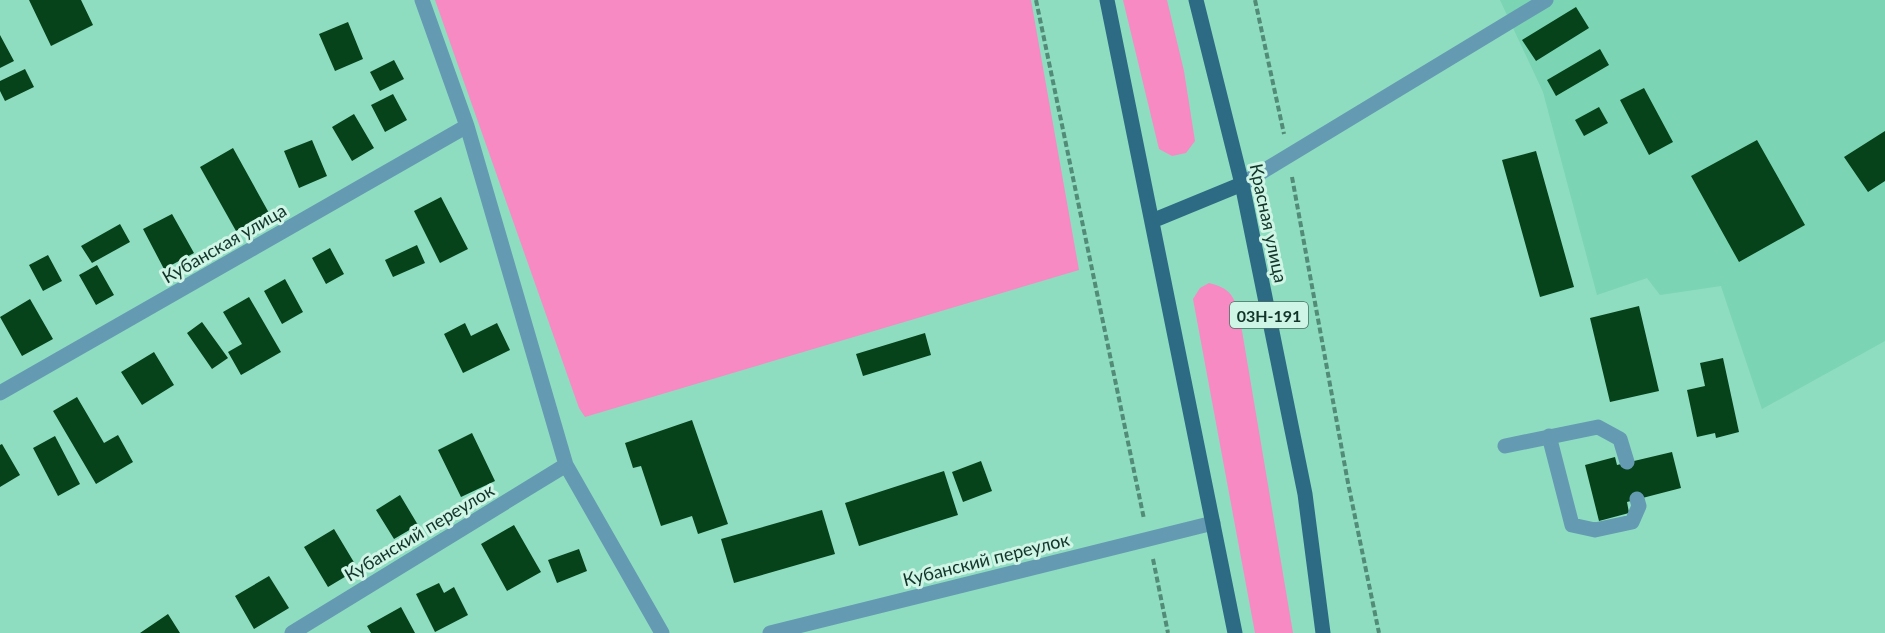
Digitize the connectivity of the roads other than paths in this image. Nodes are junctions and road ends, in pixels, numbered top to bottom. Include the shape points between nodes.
1 (422, 0) edge
2 (1107, 0) edge
3 (1196, 0) edge
4 (1546, 0) edge
5 (466, 126) junction
6 (1242, 184) junction
7 (1152, 221) junction
8 (0, 393) edge
9 (1549, 436) junction
10 (1505, 446) dead end
11 (1627, 462) dead end
12 (566, 465) junction
13 (1637, 499) dead end
14 (1213, 524) junction
15 (292, 633) edge
16 (662, 633) edge
17 (770, 633) edge
18 (1235, 633) edge
19 (1323, 633) edge

1 - 5 street
2 - 7 main road
3 - 6 main road, Красная улица / 03Н-191
4 - 6 street
5 - 8 street, Кубанская улица
5 - 12 street
6 - 7 main road
6 - 19 main road, Красная улица / 03Н-191 via 1305,494
7 - 14 main road
9 - 10 street
9 - 11 street via 1598,427 1620,439
9 - 13 street via 1572,525 1595,530 1632,522 1639,506
12 - 15 street, Кубанский переулок
12 - 16 street
14 - 17 street, Кубанский переулок
14 - 18 main road

